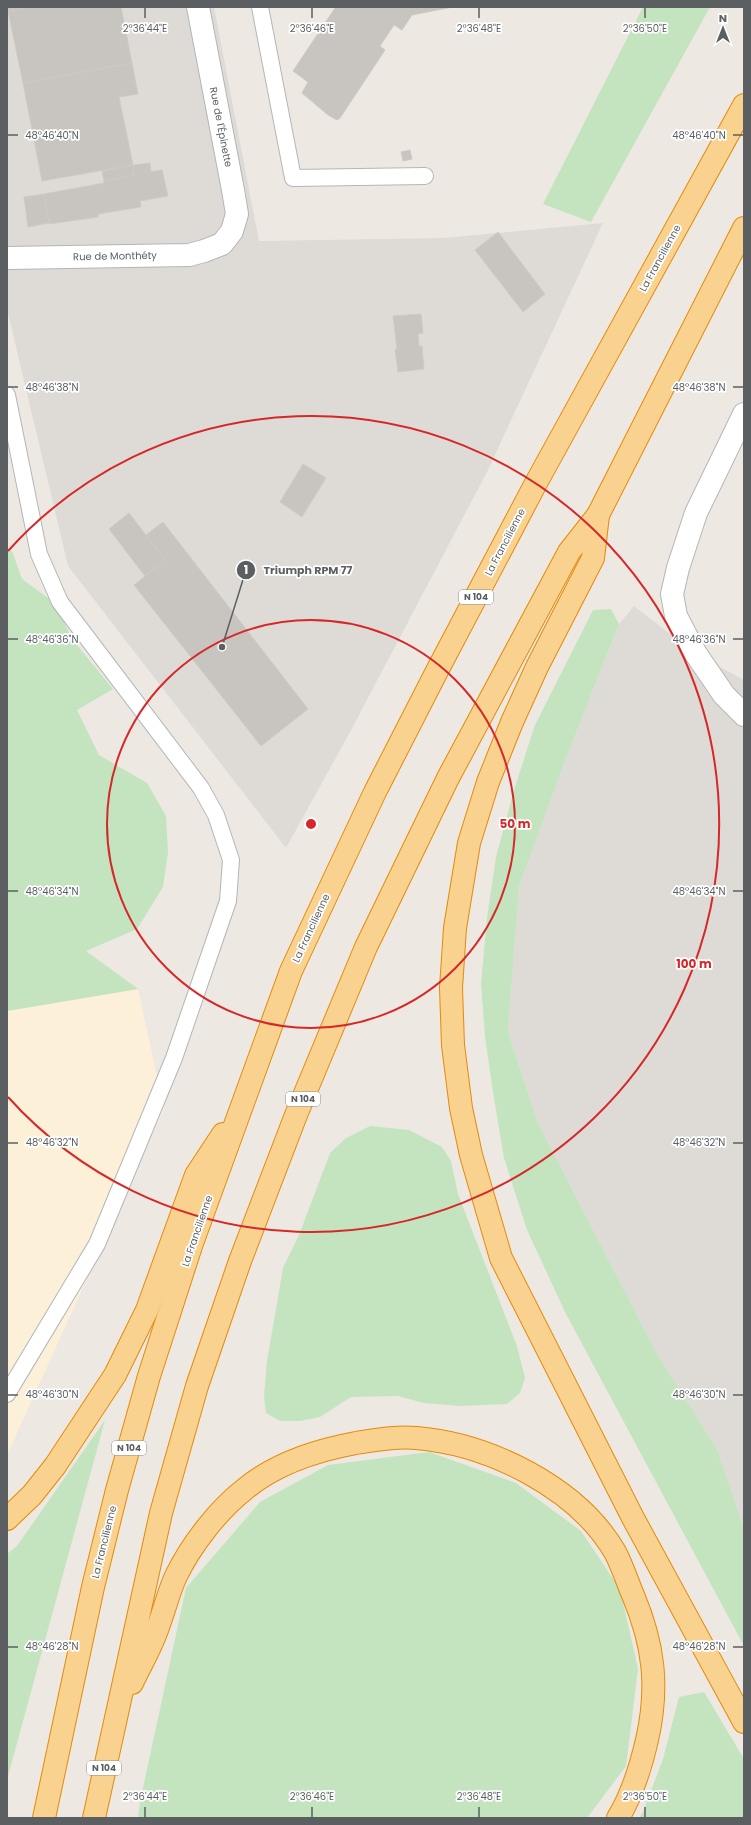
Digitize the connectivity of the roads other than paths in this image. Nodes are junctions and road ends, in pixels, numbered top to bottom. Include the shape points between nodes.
1 (198, 7) edge
2 (260, 7) edge
3 (744, 105) edge
4 (425, 176) dead end
5 (744, 228) edge
6 (222, 244) joint
7 (7, 258) edge
8 (7, 395) edge
9 (744, 414) edge
10 (598, 516) junction
11 (744, 714) edge
12 (242, 1106) junction
13 (7, 1394) edge
14 (7, 1519) edge
15 (744, 1722) edge
16 (114, 1724) junction
17 (46, 1808) edge
18 (94, 1815) edge
19 (618, 1818) edge

1 - 6 street, Rue de l'Épinette via 237,214 232,231
2 - 4 lane via 293,178
3 - 12 highway, La Francilienne / N 104 via 536,483 375,792 291,971
5 - 10 highway, N 104
6 - 7 street, Rue de Monthéty via 189,255
8 - 13 lane via 39,554 60,602 201,788 216,815 230,860 228,901 174,1058 100,1237
9 - 11 street via 696,513 672,594 676,616 696,654 724,695
10 - 15 highway via 593,558 512,722 488,782 469,842 455,928 451,988 453,1045 471,1156 501,1258 633,1518
10 - 16 highway, N 104 via 569,552 448,778 366,947 296,1115 240,1261 197,1386 161,1513
12 - 14 highway via 196,1175 147,1310 115,1375 55,1466 32,1495
12 - 17 highway, La Francilienne / N 104 via 189,1253 149,1376 117,1490 93,1587
16 - 18 highway, N 104
16 - 19 highway via 188,1554 207,1527 245,1488 295,1461 336,1447 387,1438 416,1438 442,1442 488,1453 534,1474 576,1506 615,1552 642,1617 652,1660 655,1695 643,1758

